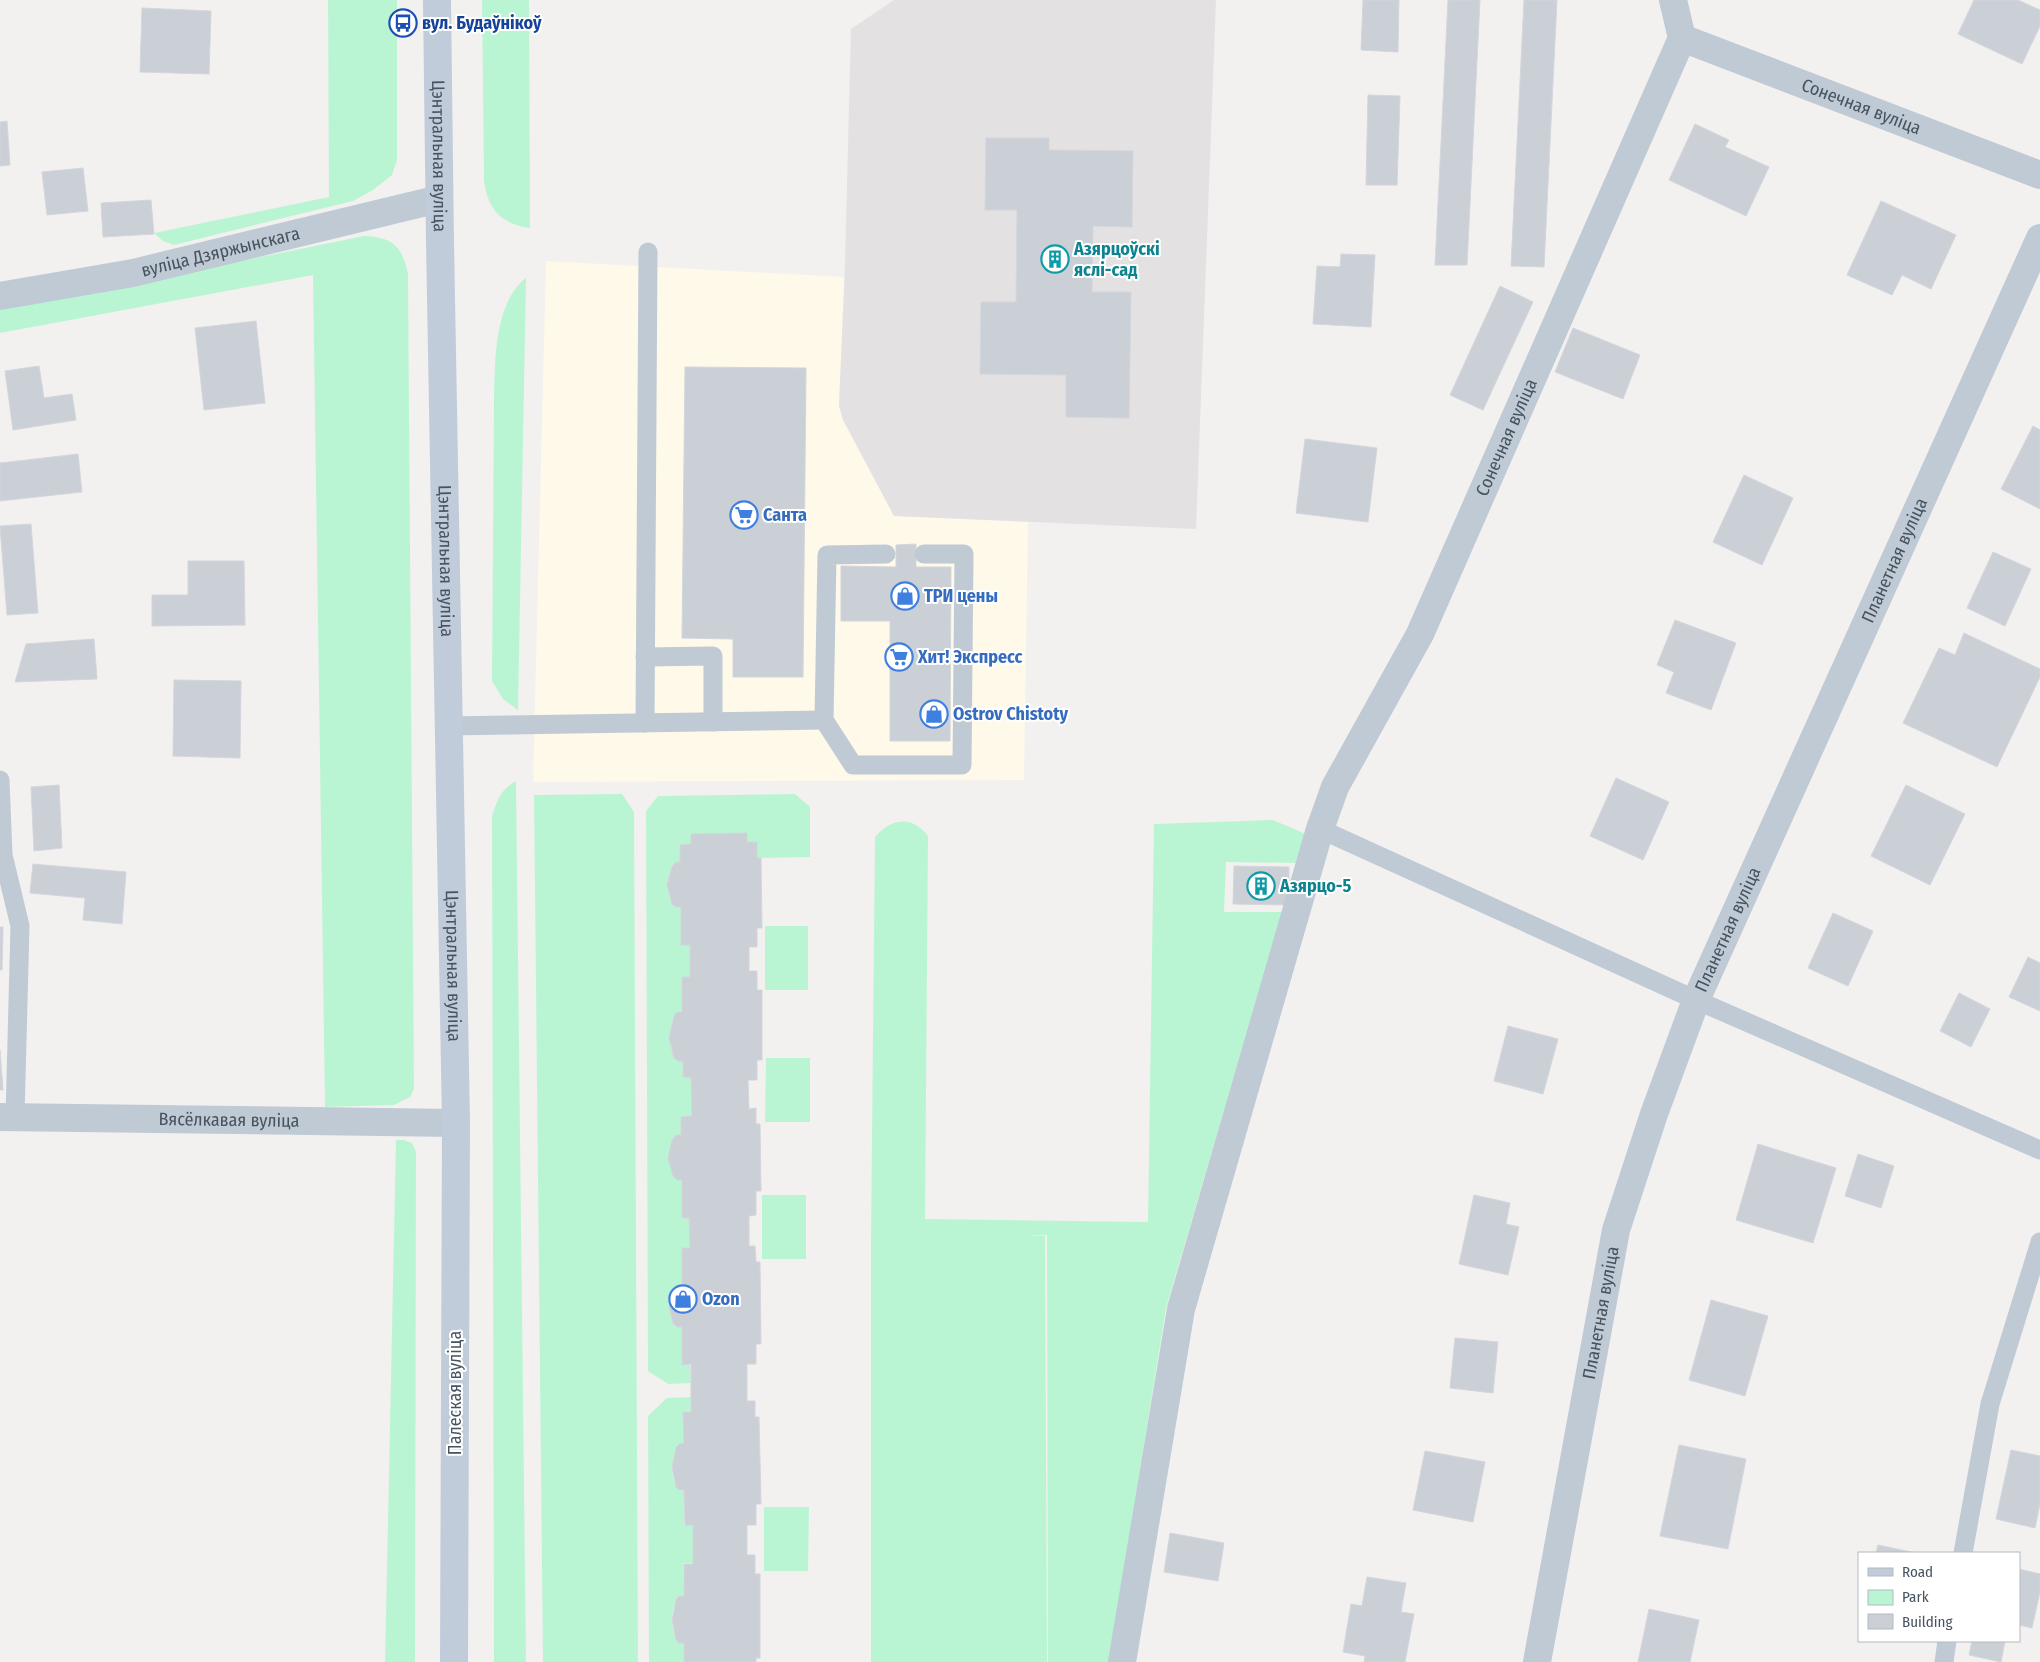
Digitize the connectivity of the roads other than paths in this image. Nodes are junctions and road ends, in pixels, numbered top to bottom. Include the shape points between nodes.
1 (437, 0) edge
2 (1673, 0) edge
3 (1682, 38) junction
4 (2040, 175) edge
5 (440, 199) junction
6 (2040, 238) edge
7 (648, 252) dead end
8 (0, 296) edge
9 (886, 554) dead end
10 (924, 554) dead end
11 (645, 657) junction
12 (824, 720) junction
13 (713, 722) junction
14 (645, 723) junction
15 (448, 726) junction
16 (0, 780) edge
17 (1320, 829) junction
18 (1696, 1000) junction
19 (8, 1117) edge
20 (456, 1123) junction
21 (2040, 1150) edge
22 (2040, 1242) edge
23 (1963, 1552) edge
24 (1948, 1642) edge
25 (454, 1662) edge
26 (1122, 1662) edge
27 (1537, 1662) edge
28 (1944, 1662) edge

1 - 5 main road, Цэнтральная вуліца
2 - 3 street
3 - 4 street, Сонечная вуліца
3 - 17 street, Сонечная вуліца via 1420,634 1335,787
5 - 8 street, вуліца Дзяржынскага via 133,273
5 - 15 main road, Цэнтральная вуліца
6 - 18 street, Планетная вуліца
7 - 11 lane
9 - 12 lane via 827,555
10 - 12 lane via 964,554 962,765 853,765
11 - 13 lane via 713,656
11 - 14 lane
12 - 13 lane
13 - 14 lane
14 - 15 lane
15 - 20 main road, Цэнтральная вуліца
16 - 19 lane via 3,855 20,926
17 - 18 lane
17 - 26 street, Сонечная вуліца via 1181,1309
18 - 21 lane
18 - 27 street, Планетная вуліца via 1616,1230
19 - 20 street, Вясёлкавая вуліца
20 - 25 main road, Палеская вуліца
22 - 23 lane via 1990,1404
24 - 28 lane

